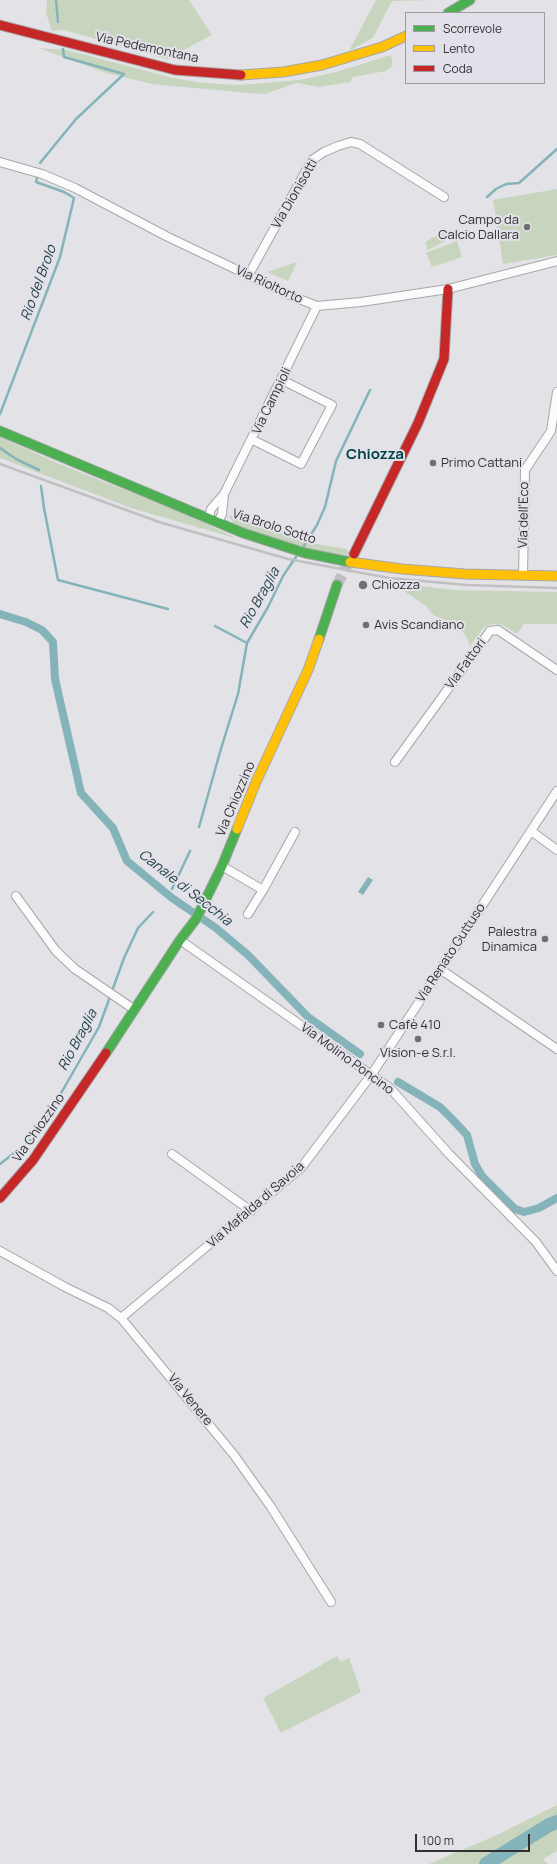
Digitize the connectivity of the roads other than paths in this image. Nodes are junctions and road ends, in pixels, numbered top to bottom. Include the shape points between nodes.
1 (470, 0) edge
2 (450, 12) edge
3 (0, 25) edge
4 (405, 36) edge
5 (0, 162) edge
6 (444, 197) dead end
7 (557, 261) edge
8 (248, 276) junction
9 (448, 289) junction
10 (317, 306) junction
11 (282, 380) junction
12 (557, 392) edge
13 (0, 431) edge
14 (253, 440) junction
15 (220, 505) junction
16 (194, 511) junction
17 (209, 518) junction
18 (218, 522) junction
19 (234, 529) junction
20 (354, 554) tunnel mouth
21 (523, 575) junction
22 (557, 576) edge
23 (337, 585) tunnel mouth
24 (557, 670) edge
25 (395, 762) dead end
26 (557, 792) edge
27 (531, 831) junction
28 (295, 832) dead end
29 (557, 850) edge
30 (222, 866) junction
31 (263, 890) junction
32 (16, 896) dead end
33 (248, 914) dead end
34 (180, 940) junction
35 (440, 969) junction
36 (136, 1010) junction
37 (557, 1049) edge
38 (372, 1074) junction
39 (172, 1154) dead end
40 (0, 1198) edge
41 (251, 1211) junction
42 (0, 1251) edge
43 (557, 1271) edge
44 (121, 1318) junction
45 (331, 1602) dead end

1 - 2 main road
3 - 4 main road, Via Pedemontana via 175,70 235,75 283,72 322,65 362,54
5 - 8 street, Via Rioltorto via 42,174 75,188
6 - 8 street, Via Dionisotti via 360,144 351,142 331,149 312,160
7 - 9 street, Via Rioltorto
8 - 10 street, Via Rioltorto
9 - 10 street, Via Rioltorto
9 - 20 main road via 444,359 418,423
10 - 11 street, Via Campioli
11 - 14 street, Via Campioli
11 - 14 street via 332,404 301,464
12 - 21 street, Via dell'Eco via 551,431 525,470
13 - 16 main road, Via Brolo Sotto
14 - 15 street, Via Campioli
15 - 16 street
15 - 17 street, Via Campioli via 211,509
15 - 18 street, Via Campioli
15 - 19 street
16 - 17 main road, Via Brolo Sotto
17 - 18 main road, Via Brolo Sotto
18 - 19 main road, Via Brolo Sotto
19 - 21 main road, Via Brolo Sotto via 305,553 350,562 402,569
21 - 22 main road, Via Brolo Sotto
23 - 30 main road, Via Chiozzino via 308,670 256,782
24 - 25 street, Via Fattori via 498,630 490,631
26 - 27 street, Via Renato Guttuso
27 - 29 street
27 - 35 street, Via Renato Guttuso
28 - 31 street
30 - 31 street
30 - 34 main road, Via Chiozzino via 198,915
31 - 33 street
32 - 36 street via 56,950 75,969
34 - 36 main road, Via Chiozzino
34 - 38 street, Via Molino Poncino
35 - 37 street
35 - 38 street, Via Renato Guttuso
36 - 40 main road, Via Chiozzino via 33,1160
38 - 41 street, Via Mafalda di Savoia via 301,1168
38 - 43 street, Via Molino Poncino via 390,1088 454,1159 536,1242
39 - 41 street
41 - 44 street, Via Mafalda di Savoia
42 - 44 street, Via Venere via 108,1308
44 - 45 street, Via Venere via 234,1455 271,1507

